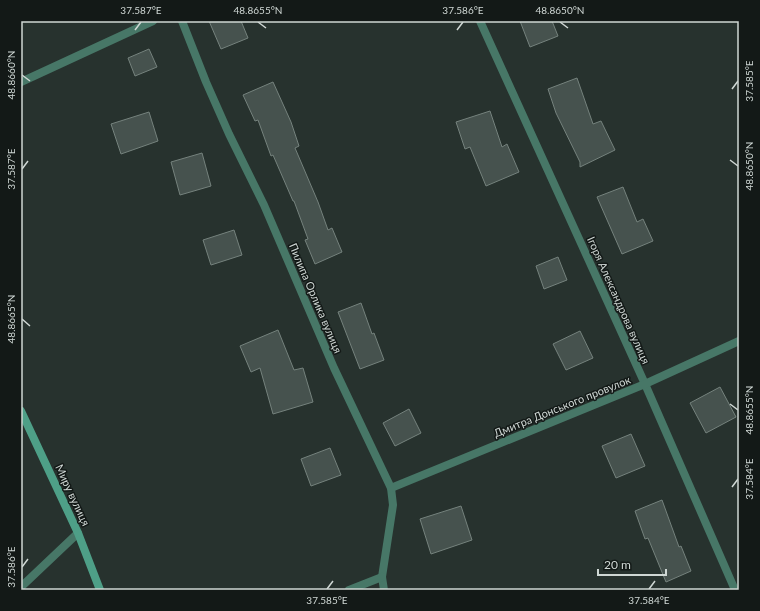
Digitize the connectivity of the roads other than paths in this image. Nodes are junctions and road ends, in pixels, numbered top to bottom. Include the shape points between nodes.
1 (153, 21) edge
2 (182, 21) edge
3 (480, 21) edge
4 (21, 82) edge
5 (739, 341) edge
6 (645, 384) junction
7 (21, 411) edge
8 (391, 488) junction
9 (78, 533) junction
10 (382, 577) junction
11 (21, 586) edge
12 (100, 590) edge
13 (349, 590) edge
14 (384, 590) edge
15 (735, 590) edge

1 - 4 street
2 - 8 street, Пилипа Орлика вулиця via 206,82 267,212 334,368
3 - 6 street, Ігоря Александрова вулиця
5 - 6 street, Дмитра Донського провулок
6 - 8 street, Дмитра Донського провулок
6 - 15 street, Ігоря Александрова вулиця
7 - 9 street, Миру вулиця
8 - 10 street, Пилипа Орлика вулиця via 393,505
9 - 11 street
9 - 12 street, Миру вулиця
10 - 13 street
10 - 14 street, Пилипа Орлика вулиця

